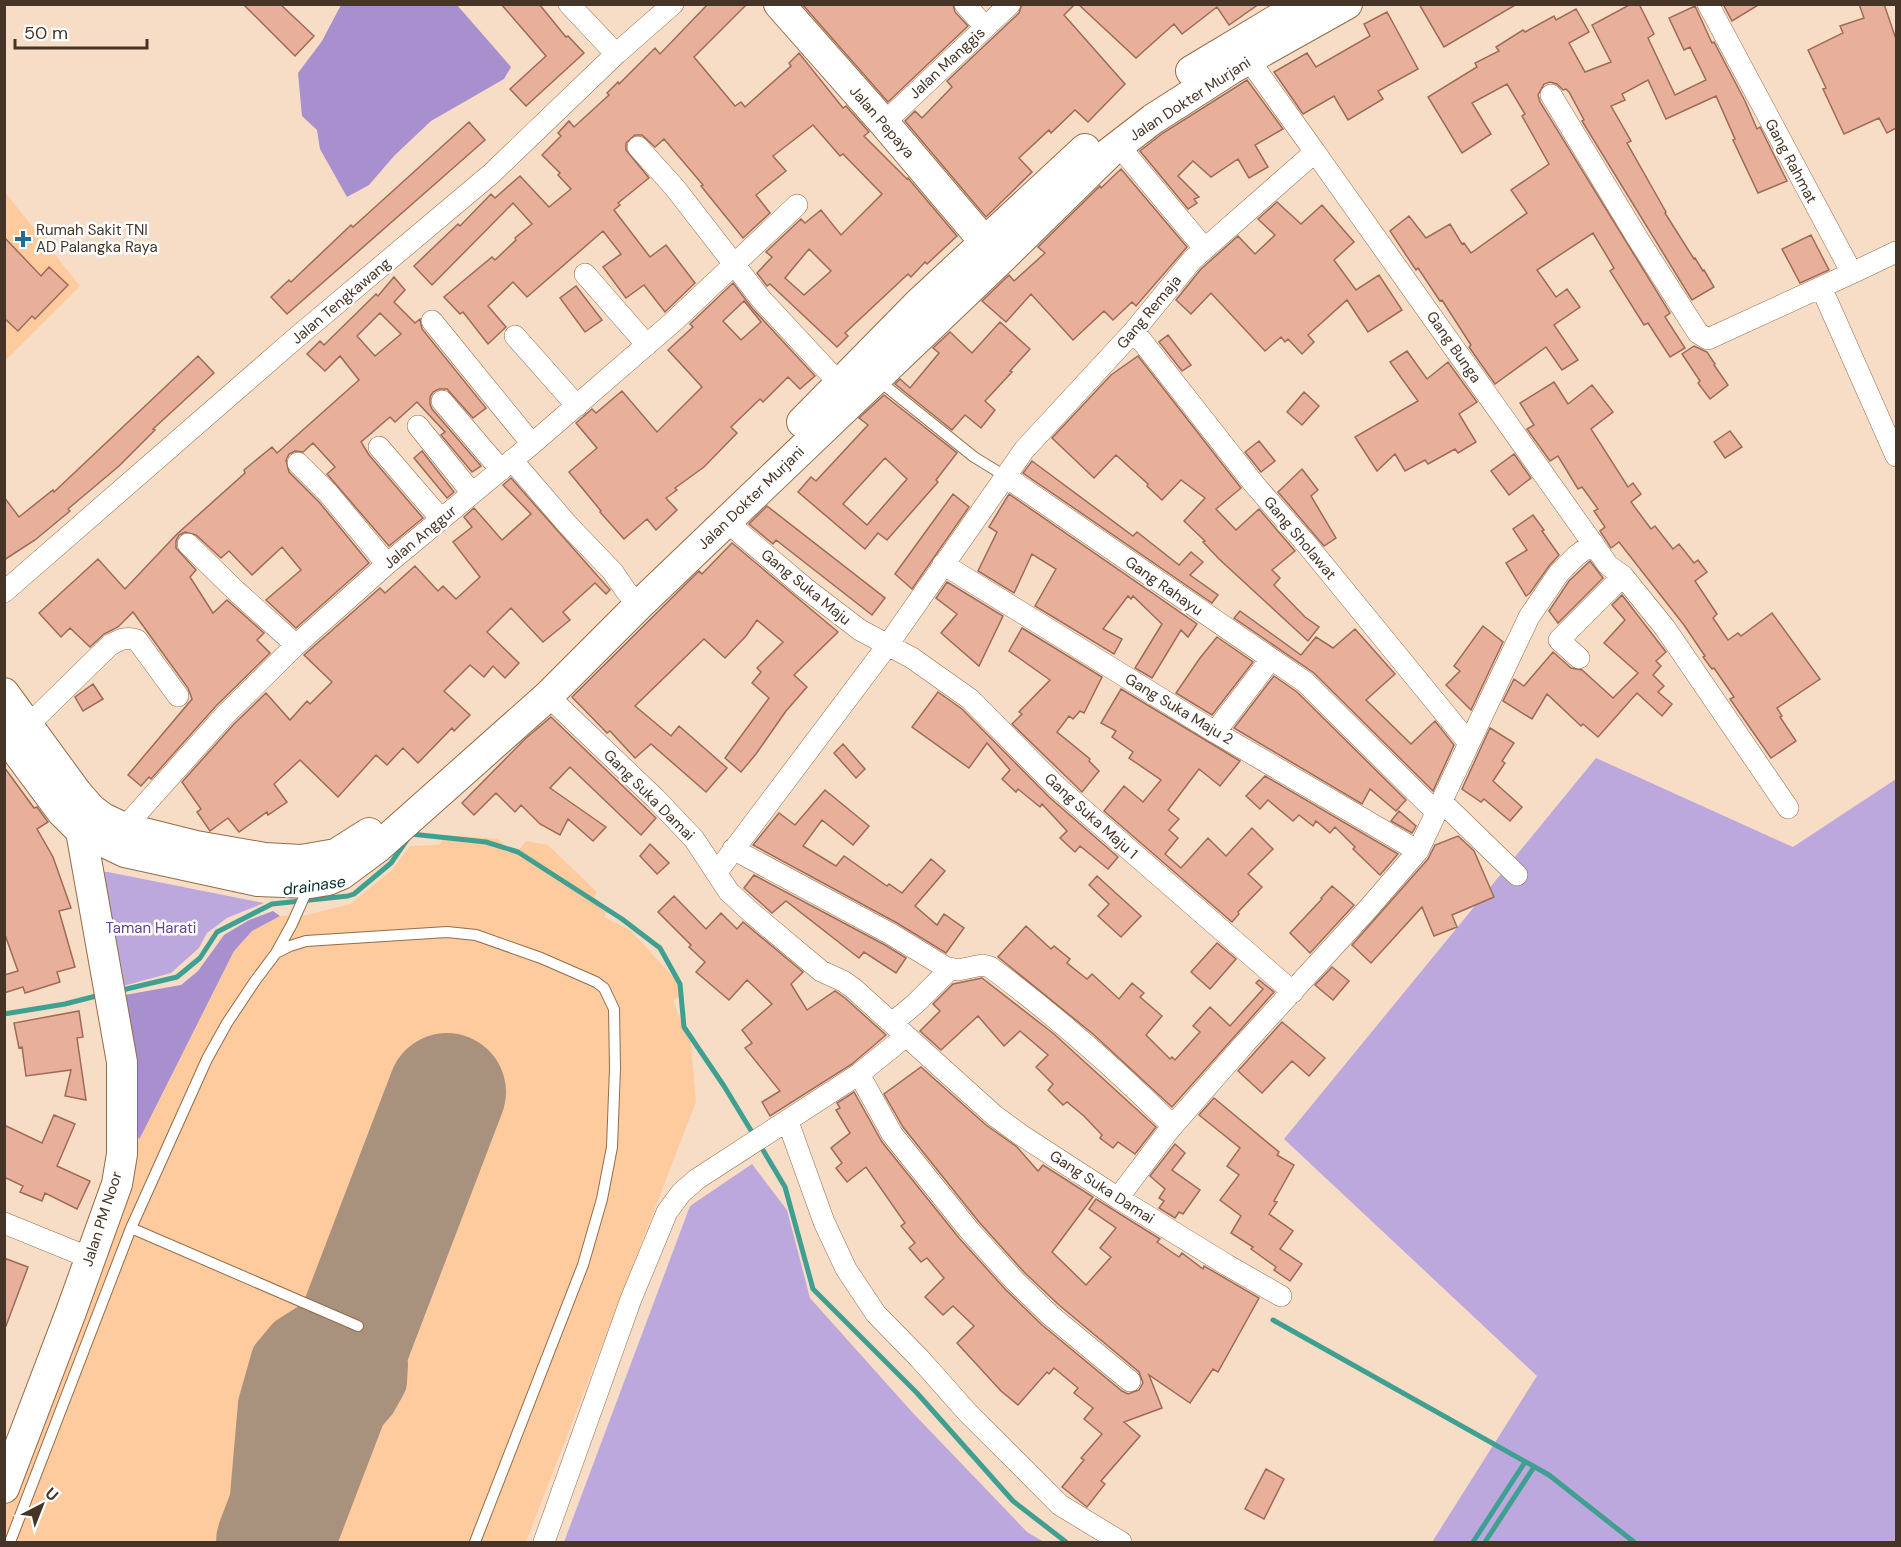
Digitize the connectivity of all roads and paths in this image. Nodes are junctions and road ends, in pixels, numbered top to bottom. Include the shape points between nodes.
1 (569, 4) edge
2 (673, 4) edge
3 (779, 4) edge
4 (965, 4) edge
5 (1010, 4) edge
6 (1347, 4) edge
7 (1708, 4) edge
8 (1297, 12) edge
9 (985, 27) junction
10 (616, 54) junction
11 (1249, 60) junction
12 (1551, 95) dead end
13 (884, 123) junction
14 (1119, 146) junction
15 (638, 147) dead end
16 (1315, 152) junction
17 (797, 205) dead end
18 (984, 241) junction
19 (1205, 249) junction
20 (1896, 252) edge
21 (733, 264) junction
22 (1852, 273) junction
23 (585, 274) dead end
24 (1821, 287) junction
25 (432, 321) dead end
26 (1134, 331) junction
27 (516, 336) dead end
28 (647, 345) junction
29 (876, 378) junction
30 (840, 383) junction
31 (442, 401) dead end
32 (577, 406) junction
33 (418, 426) dead end
34 (532, 444) junction
35 (379, 447) dead end
36 (1896, 456) edge
37 (298, 463) dead end
38 (507, 465) junction
39 (770, 468) junction
40 (1005, 476) junction
41 (472, 493) junction
42 (441, 519) junction
43 (727, 522) junction
44 (1593, 543) junction
45 (188, 544) dead end
46 (387, 564) junction
47 (943, 564) junction
48 (1623, 576) junction
49 (4, 592) edge
50 (632, 598) junction
51 (296, 645) junction
52 (887, 646) junction
53 (1579, 658) dead end
54 (1272, 660) junction
55 (4, 693) edge
56 (178, 696) dead end
57 (548, 696) junction
58 (1215, 732) junction
59 (12, 738) edge
60 (1469, 742) junction
61 (458, 764) junction
62 (1439, 807) junction
63 (1788, 808) dead end
64 (81, 831) junction
65 (124, 840) junction
66 (372, 841) junction
67 (733, 849) junction
68 (1418, 851) junction
69 (717, 872) junction
70 (1517, 874) dead end
71 (310, 883) junction
72 (276, 953) junction
73 (950, 969) junction
74 (1293, 992) junction
75 (899, 1030) junction
76 (859, 1074) junction
77 (788, 1122) junction
78 (1173, 1126) junction
79 (1118, 1198) junction
80 (4, 1223) edge
81 (131, 1228) junction
82 (90, 1258) junction
83 (1281, 1296) dead end
84 (358, 1326) dead end
85 (1130, 1381) dead end
86 (4, 1488) edge
87 (10, 1542) edge
88 (475, 1542) edge
89 (544, 1542) edge
90 (1121, 1542) edge

1 - 10 street
2 - 10 street, Jalan Tengkawang
3 - 13 main road, Jalan Pepaya
4 - 9 street
5 - 9 street, Jalan Manggis
6 - 8 main road, Jalan Dokter Murjani
7 - 22 street, Gang Rahmat
8 - 11 main road, Jalan Dokter Murjani
8 - 18 main road, Jalan Dokter Murjani via 1220,52 1142,102
9 - 13 street, Jalan Manggis
10 - 49 street, Jalan Tengkawang via 491,174
11 - 14 main road, Jalan Dokter Murjani via 1153,119
11 - 16 street, Gang Bunga
12 - 24 street via 1703,338
13 - 18 main road, Jalan Pepaya
14 - 19 street
14 - 29 main road, Jalan Dokter Murjani
15 - 21 street
16 - 19 street, Gang Remaja
16 - 44 street, Gang Bunga
17 - 21 street, Jalan Anggur
18 - 30 main road, Jalan Dokter Murjani
19 - 26 street, Gang Remaja
20 - 22 street
21 - 28 street, Jalan Anggur
21 - 30 street
22 - 24 street
23 - 28 street
24 - 36 street
25 - 34 street
26 - 40 street, Gang Remaja via 1024,450
26 - 60 street, Gang Sholawat via 1254,484
27 - 32 street
28 - 32 street, Jalan Anggur
29 - 39 main road, Jalan Dokter Murjani
29 - 40 lane, Gang Rahayu via 974,457
30 - 39 main road, Jalan Dokter Murjani
31 - 38 street
32 - 34 street, Jalan Anggur
33 - 41 street
34 - 38 street, Jalan Anggur
35 - 42 street
37 - 46 street
38 - 41 street, Jalan Anggur
38 - 50 street via 613,572
39 - 43 main road, Jalan Dokter Murjani
39 - 50 main road, Jalan Dokter Murjani
40 - 47 street, Gang Remaja
40 - 54 street, Gang Rahayu
41 - 42 street, Jalan Anggur
42 - 46 street, Jalan Anggur
43 - 50 main road, Jalan Dokter Murjani
43 - 52 street, Gang Suka Maju via 805,588
44 - 48 street, Gang Bunga via 1608,565
44 - 60 street via 1559,573 1529,617
45 - 51 street
46 - 51 street, Jalan Anggur
47 - 52 street, Gang Remaja
47 - 58 street, Gang Suka Maju 2
48 - 53 street via 1559,640
48 - 63 street, Gang Bunga via 1665,628
50 - 57 main road, Jalan Dokter Murjani
50 - 61 main road, Jalan Dokter Murjani via 578,639
51 - 65 street, Jalan Anggur via 225,715
52 - 67 street, Gang Remaja
52 - 74 street, Gang Suka Maju 1 via 932,671 970,699 1057,787
54 - 58 street
54 - 62 street, Gang Rahayu via 1305,682
55 - 59 main road
56 - 59 street via 137,640 122,639 110,645
57 - 61 main road, Jalan Dokter Murjani
57 - 69 street, Gang Suka Damai via 694,839
58 - 68 street, Gang Suka Maju 2
59 - 64 main road via 62,812
59 - 65 main road
60 - 62 street
61 - 66 main road, Jalan Dokter Murjani
62 - 68 street
62 - 70 street, Gang Rahayu
64 - 65 main road
64 - 82 main road, Jalan PM Noor via 122,1062 122,1154 117,1184
65 - 66 main road, Jalan Dokter Murjani via 301,860 336,854
65 - 71 main road, Jalan Dokter Murjani via 258,881
66 - 71 main road, Jalan Dokter Murjani via 342,874
67 - 69 street, Gang Remaja
67 - 73 street
68 - 74 street
69 - 75 street, Gang Suka Damai via 729,892 753,914 821,971 853,988
71 - 72 lane
72 - 81 lane via 207,1059
72 - 88 lane via 306,941 447,932 476,935 596,982 604,988 614,1009 612,1147 602,1199 583,1265
73 - 75 street via 915,1004
73 - 78 street via 990,967 1119,1072
74 - 78 street
75 - 76 street
75 - 79 street, Gang Suka Damai via 994,1116
76 - 77 street
76 - 85 street via 892,1134 969,1230 1050,1315
77 - 89 street via 697,1179 667,1212 631,1299
77 - 90 street via 833,1241 846,1269 876,1314 975,1421 1060,1504
78 - 79 street
79 - 83 street, Gang Suka Damai
80 - 82 street
81 - 84 lane
81 - 87 lane
82 - 86 main road, Jalan PM Noor

